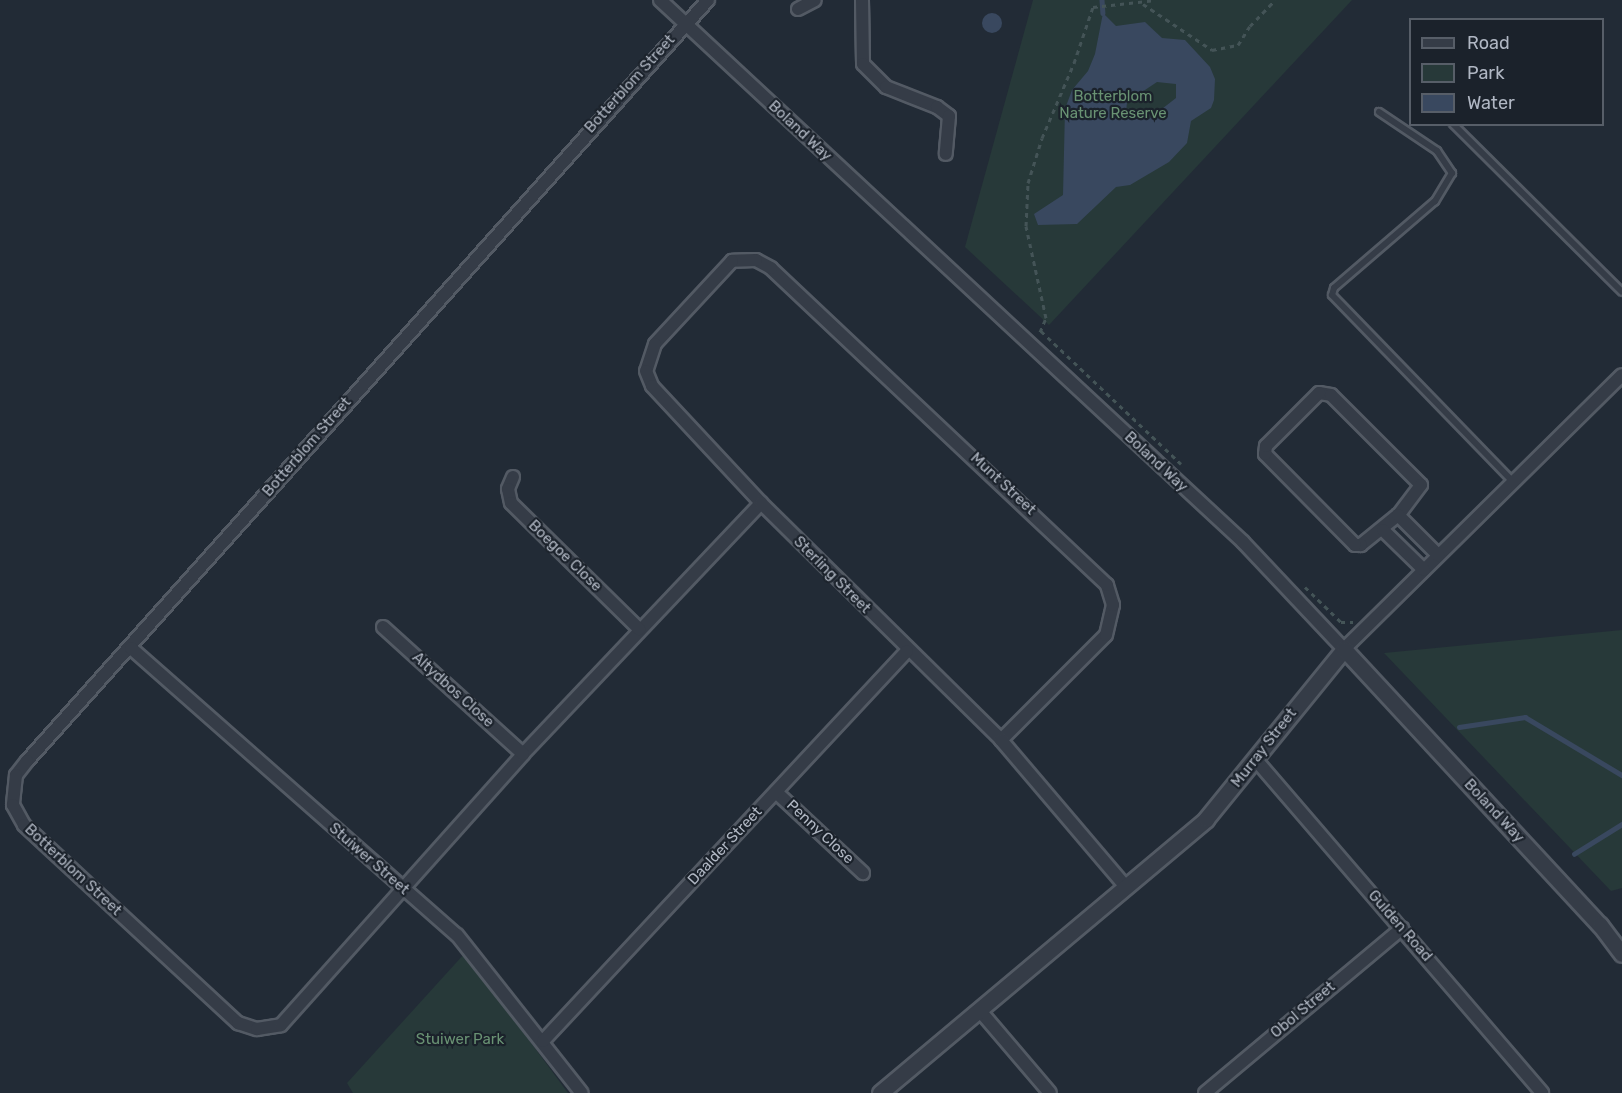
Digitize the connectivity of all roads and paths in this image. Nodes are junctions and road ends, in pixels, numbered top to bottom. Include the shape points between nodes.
1 (660, 0) edge
2 (708, 0) edge
3 (815, 0) edge
4 (862, 0) edge
5 (1156, 0) edge
6 (1275, 0) edge
7 (1142, 3) junction
8 (798, 9) dead end
9 (685, 23) junction
10 (1379, 112) dead end
11 (1455, 126) edge
12 (946, 154) dead end
13 (744, 258) joint
14 (1622, 292) edge
15 (1041, 331) junction
16 (1031, 346) junction
17 (1622, 375) edge
18 (1188, 471) dead end
19 (513, 477) dead end
20 (1513, 482) junction
21 (761, 503) junction
22 (1398, 515) junction
23 (1383, 530) junction
24 (1438, 555) junction
25 (1424, 570) junction
26 (1299, 580) dead end
27 (1360, 618) dead end
28 (383, 627) dead end
29 (639, 628) junction
30 (131, 648) junction
31 (1344, 649) junction
32 (906, 651) junction
33 (1000, 740) junction
34 (523, 754) junction
35 (1256, 760) junction
36 (776, 792) junction
37 (863, 873) dead end
38 (1127, 888) junction
39 (404, 890) junction
40 (1402, 928) junction
41 (1622, 954) edge
42 (981, 1012) junction
43 (543, 1041) junction
44 (582, 1093) edge
45 (880, 1093) edge
46 (1050, 1093) edge
47 (1205, 1093) edge
48 (1542, 1093) edge

1 - 9 street, Boland Way
2 - 9 street, Botterblom Street
3 - 8 street
4 - 12 street via 863,64 886,87 937,107 949,116
5 - 7 path
6 - 7 path via 1238,45 1212,50
7 - 15 path via 1093,7 1037,152 1028,183 1026,226 1046,318
9 - 16 street, Boland Way
9 - 30 street, Botterblom Street
10 - 20 lane via 1437,151 1452,173 1435,201 1334,288 1332,295
11 - 14 lane
13 - 21 street, Sterling Street via 723,268 655,344 646,370 662,398
13 - 33 street, Munt Street via 771,268 1107,585 1113,605 1106,635
15 - 16 path
15 - 18 path
16 - 31 street, Boland Way via 1243,542
17 - 20 street, Murray Street
19 - 29 street, Boegoe Close via 508,489 511,503
20 - 24 street, Murray Street
21 - 29 street, Botterblom Street
21 - 32 street, Sterling Street
22 - 23 street
22 - 23 street via 1420,490 1418,479 1331,395 1319,393 1266,446 1265,454 1355,545 1365,544
22 - 24 street
23 - 25 street
24 - 25 street, Murray Street
25 - 31 street, Murray Street
26 - 27 path via 1341,622
28 - 34 street, Altydbos Close
29 - 34 street, Botterblom Street
30 - 39 street, Stuiwer Street
30 - 39 street, Botterblom Street via 16,775 13,806 24,825 238,1023 268,1029 288,1020
31 - 35 street, Murray Street
31 - 41 street, Boland Way via 1600,925
32 - 33 street, Sterling Street
32 - 36 street, Daalder Street
33 - 38 street, Sterling Street
34 - 39 street, Botterblom Street
35 - 38 street, Murray Street via 1206,819
35 - 40 street, Gulden Road
36 - 37 street, Penny Close
36 - 43 street, Daalder Street
38 - 42 street, Murray Street
39 - 43 street, Stuiwer Street via 482,961
40 - 47 street, Obol Street
40 - 48 street, Gulden Road
42 - 45 street, Murray Street
42 - 46 street
43 - 44 street, Stuiwer Street

